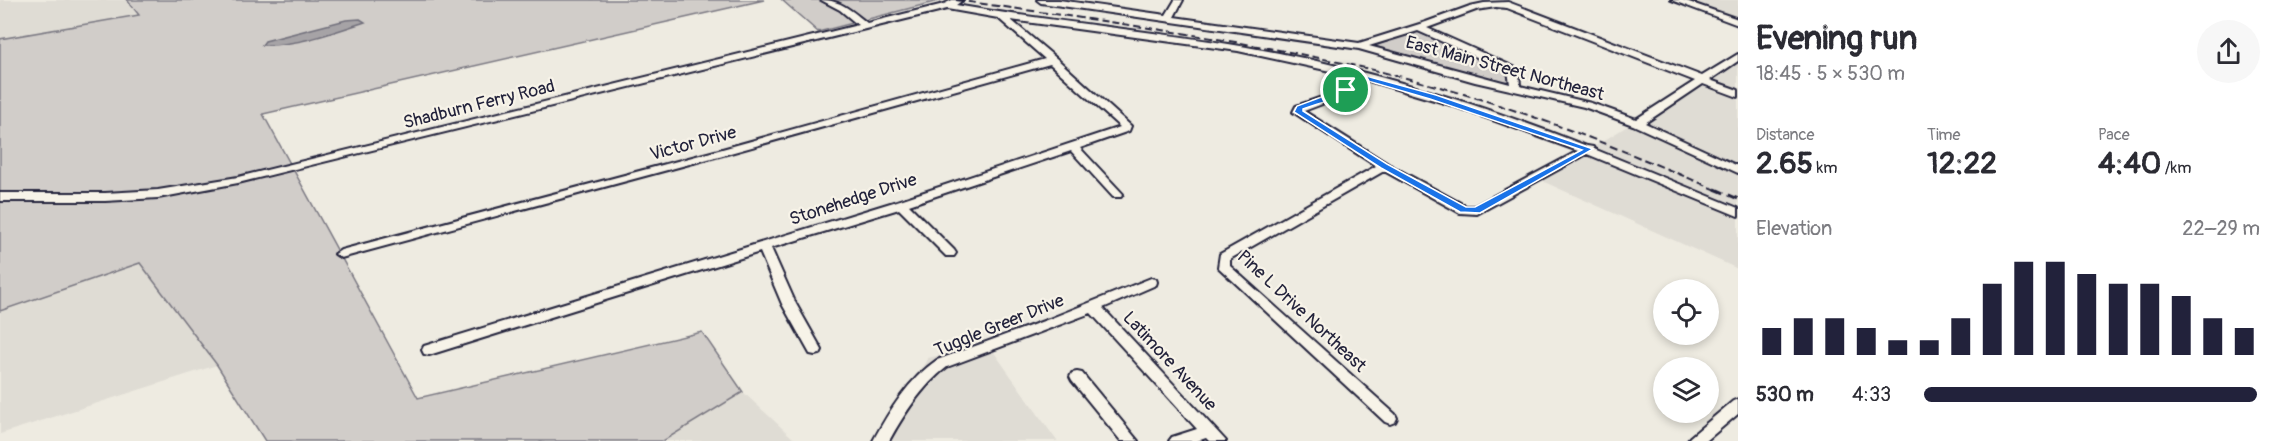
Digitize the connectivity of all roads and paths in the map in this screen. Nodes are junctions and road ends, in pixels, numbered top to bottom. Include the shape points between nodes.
1 (825, 0) edge
2 (959, 0) edge
3 (1041, 0) edge
4 (1180, 0) edge
5 (1520, 0) edge
6 (1675, 0) edge
7 (1508, 5) junction
8 (947, 6) junction
9 (1001, 16) junction
10 (1169, 18) junction
11 (1182, 20) junction
12 (1738, 22) edge
13 (865, 26) junction
14 (1419, 28) junction
15 (1360, 46) junction
16 (1738, 57) edge
17 (1053, 60) junction
18 (1358, 75) junction
19 (1702, 80) junction
20 (1515, 88) junction
21 (1738, 94) edge
22 (1636, 123) junction
23 (1072, 146) junction
24 (1589, 149) junction
25 (1384, 166) junction
26 (1738, 170) edge
27 (1117, 195) dead end
28 (0, 197) edge
29 (900, 204) junction
30 (1738, 212) edge
31 (764, 246) junction
32 (950, 253) dead end
33 (341, 254) dead end
34 (1151, 282) dead end
35 (1094, 307) junction
36 (429, 350) dead end
37 (815, 350) dead end
38 (1077, 377) dead end
39 (1738, 405) edge
40 (1390, 418) dead end
41 (1213, 436) edge
42 (881, 441) edge
43 (1130, 441) edge
44 (1177, 441) edge
45 (1695, 441) edge

1 - 13 street via 843,8
2 - 8 street, Shadburn Ferry Road
3 - 10 street, East Main Street Northeast
4 - 10 street
4 - 11 street
5 - 7 street
6 - 12 street
7 - 14 street via 1486,3
7 - 19 street
8 - 9 street
8 - 13 street, Shadburn Ferry Road
9 - 17 street, Stonehedge Drive
9 - 18 street via 1279,56
10 - 11 street, East Main Street Northeast
11 - 15 street, East Main Street Northeast
13 - 28 street, Shadburn Ferry Road via 238,180 158,194
14 - 15 street
14 - 20 street via 1512,69
15 - 20 street, East Main Street Northeast
16 - 19 street
17 - 23 street, Stonehedge Drive via 1126,126
17 - 33 street, Victor Drive
18 - 24 street
18 - 25 street via 1356,84 1298,112
19 - 21 street
19 - 22 street
20 - 22 street, East Main Street Northeast via 1587,105
22 - 26 street, East Main Street Northeast
23 - 27 street
23 - 29 street, Stonehedge Drive
24 - 25 street via 1477,210 1464,210
24 - 30 street
25 - 40 street, Pine L Drive Northeast via 1224,256 1222,261 1260,301
29 - 31 street, Stonehedge Drive
29 - 32 street
31 - 36 street, Stonehedge Drive
31 - 37 street via 789,304
34 - 35 street, Tuggle Greer Drive
35 - 41 street, Latimore Avenue
35 - 42 street, Tuggle Greer Drive via 937,367 919,385
38 - 43 street
39 - 45 street
41 - 44 street

